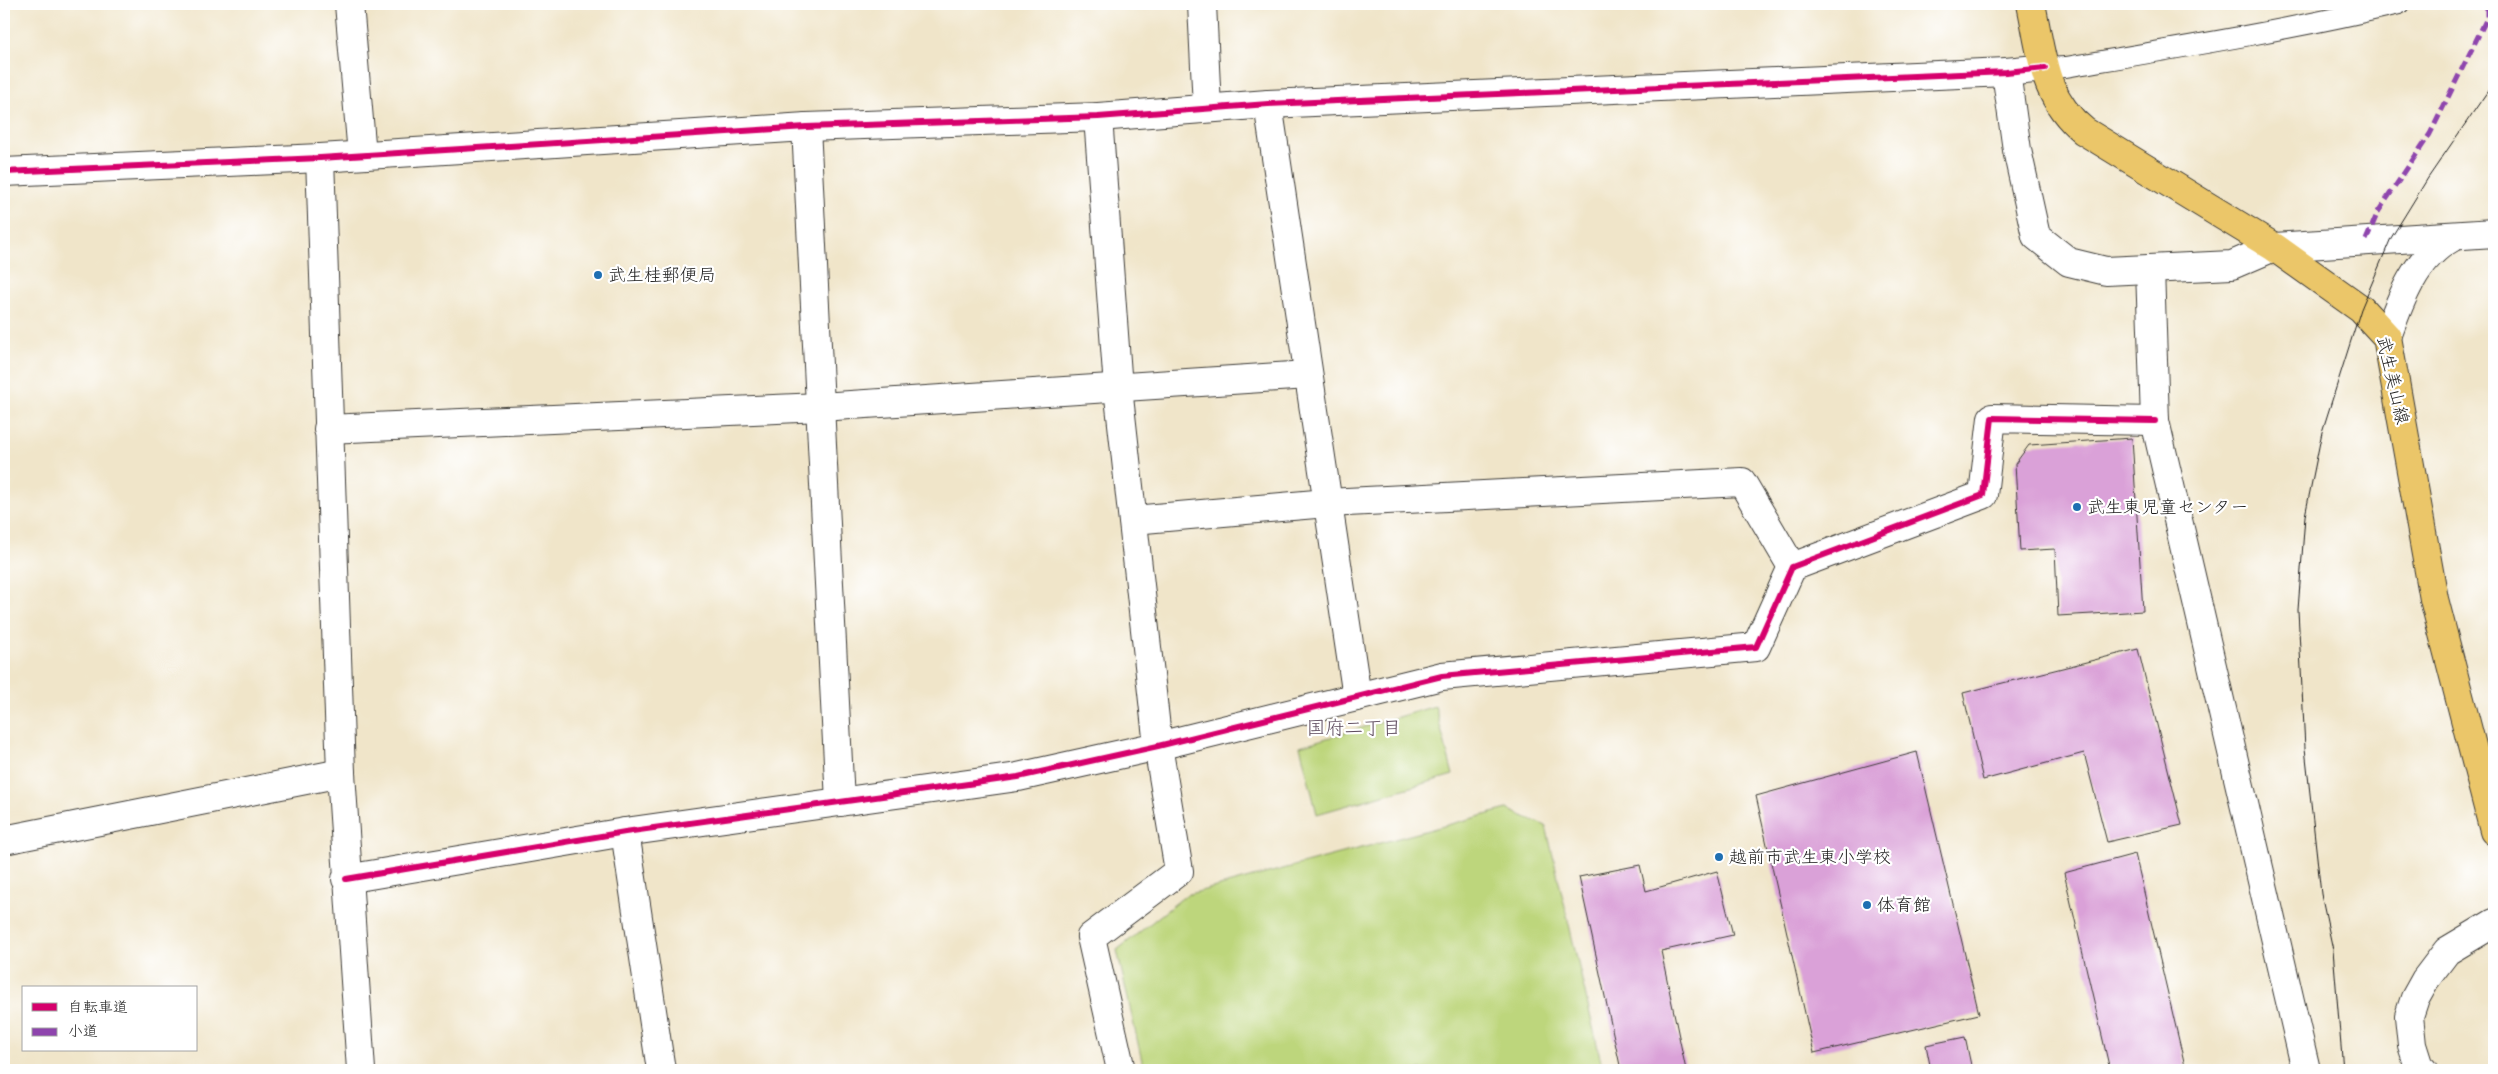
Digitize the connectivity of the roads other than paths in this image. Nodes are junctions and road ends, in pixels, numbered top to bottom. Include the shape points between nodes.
1 (349, 4) edge
2 (1202, 4) edge
3 (2031, 4) edge
4 (2399, 4) edge
5 (2045, 68) junction
6 (2006, 72) junction
7 (1268, 104) junction
8 (1207, 108) junction
9 (1098, 117) junction
10 (806, 126) junction
11 (362, 156) junction
12 (320, 158) junction
13 (4, 172) edge
14 (2494, 233) edge
15 (2453, 237) junction
16 (2274, 247) junction
17 (2150, 269) junction
18 (2387, 337) junction
19 (1308, 374) junction
20 (1118, 388) junction
21 (820, 408) junction
22 (2154, 421) junction
23 (328, 429) junction
24 (1327, 503) junction
25 (1134, 520) junction
26 (1792, 567) junction
27 (1356, 697) junction
28 (1158, 746) junction
29 (340, 773) junction
30 (840, 802) junction
31 (2494, 831) edge
32 (625, 832) junction
33 (4, 840) edge
34 (346, 879) junction
35 (2494, 923) edge
36 (361, 1070) edge
37 (661, 1070) edge
38 (1122, 1070) edge
39 (2306, 1070) edge
40 (2423, 1070) edge

1 - 11 street
2 - 8 street
3 - 5 main road, 武生美山線
4 - 5 lane via 2223,40
5 - 6 street
5 - 16 main road, 武生美山線 via 2052,92 2062,110 2084,131
6 - 7 street
6 - 17 street via 2017,150 2036,236 2069,262 2106,272
7 - 8 street
7 - 19 street
8 - 9 street
9 - 10 street
9 - 20 street
10 - 11 street
10 - 21 street
11 - 12 street
12 - 13 street
12 - 23 street
14 - 15 street
15 - 16 street
15 - 18 street via 2439,244 2404,292
16 - 17 street via 2232,264
16 - 18 main road, 武生美山線 via 2361,309
17 - 22 street
18 - 31 main road, 武生美山線 via 2434,599
19 - 20 street
19 - 24 street
20 - 21 street
20 - 25 street
21 - 23 street
21 - 30 street
22 - 26 street via 1992,418 1983,495
22 - 39 street
23 - 29 street
24 - 25 street
24 - 26 street via 1742,482
24 - 27 street
25 - 28 street
26 - 27 street via 1756,647 1442,676
27 - 28 street
28 - 30 street via 1018,777
28 - 38 street via 1179,871 1091,936
29 - 33 street
29 - 34 street
30 - 32 street
32 - 34 street
32 - 37 street
34 - 36 street
35 - 40 street via 2446,951 2415,998 2409,1016 2412,1045

